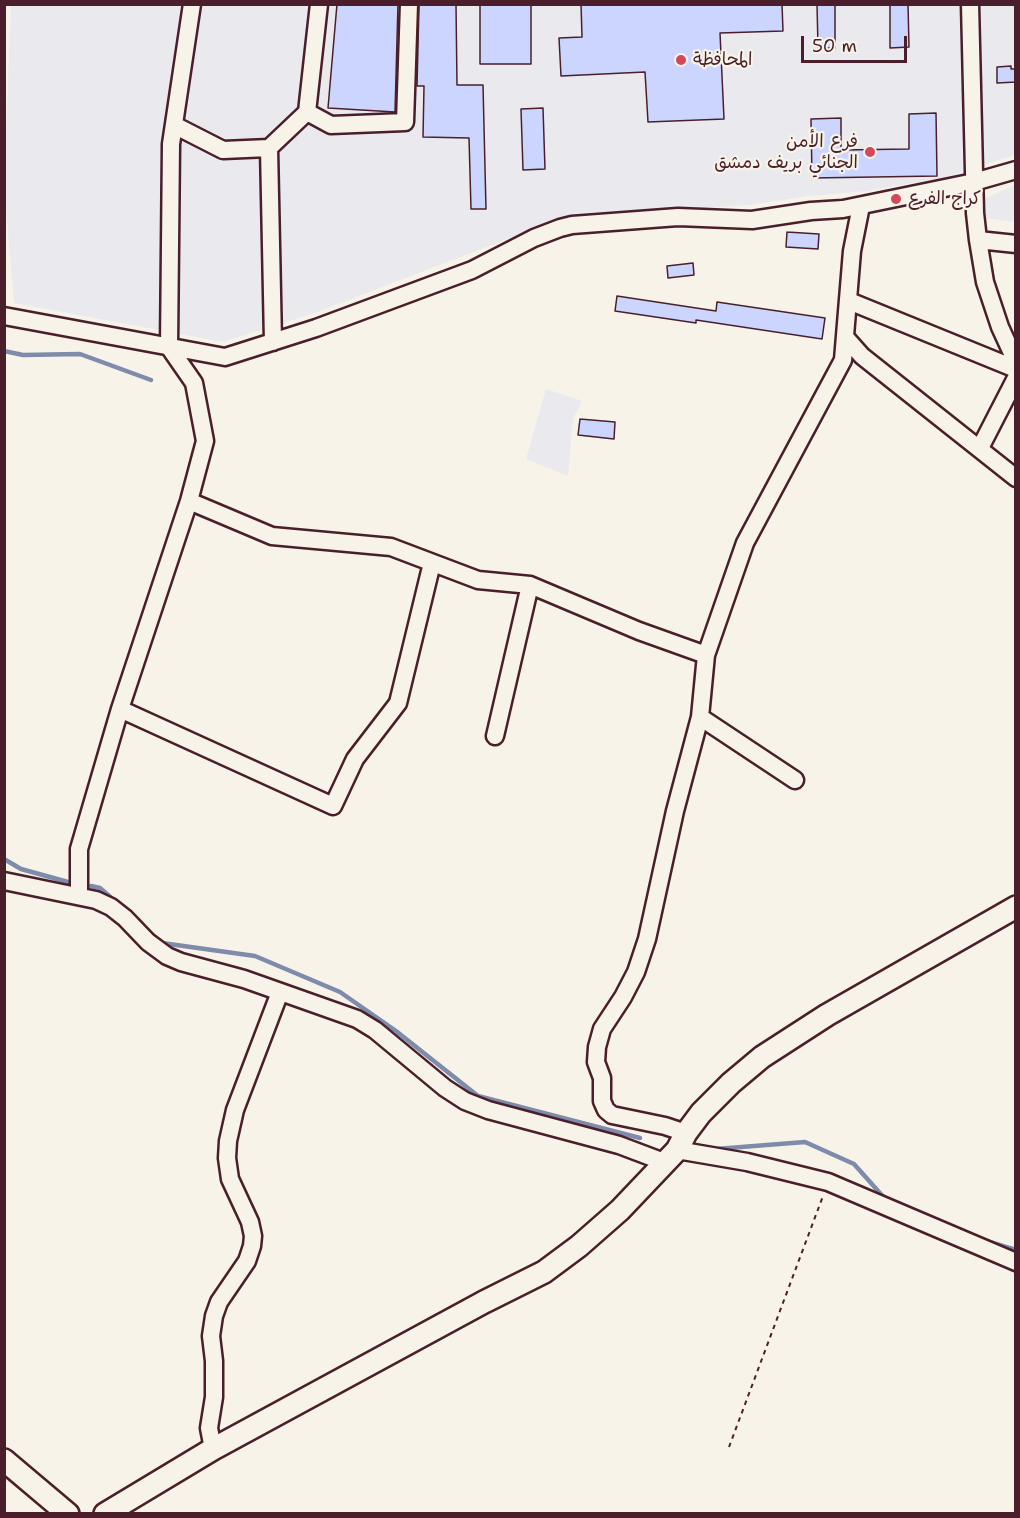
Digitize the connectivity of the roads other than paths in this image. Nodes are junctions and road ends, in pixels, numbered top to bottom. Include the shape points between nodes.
1 (192, 4) edge
2 (320, 4) edge
3 (409, 4) edge
4 (970, 4) edge
5 (307, 112) junction
6 (174, 125) junction
7 (269, 148) junction
8 (1016, 170) edge
9 (974, 182) junction
10 (861, 206) junction
11 (978, 240) junction
12 (1016, 244) edge
13 (849, 301) junction
14 (4, 315) edge
15 (846, 338) junction
16 (273, 342) junction
17 (169, 347) junction
18 (1016, 362) edge
19 (1016, 369) edge
20 (1016, 378) edge
21 (980, 448) junction
22 (1016, 478) edge
23 (189, 501) junction
24 (432, 563) junction
25 (530, 585) junction
26 (706, 655) junction
27 (120, 709) junction
28 (700, 717) junction
29 (495, 736) dead end
30 (795, 780) dead end
31 (4, 881) edge
32 (79, 896) junction
33 (1016, 907) edge
34 (280, 992) junction
35 (676, 1148) junction
36 (1016, 1262) edge
37 (213, 1449) junction
38 (4, 1460) edge
39 (68, 1514) edge
40 (105, 1514) edge

1 - 6 street
2 - 5 street
3 - 5 street via 405,122 331,124
4 - 9 street
5 - 7 street
6 - 7 street via 223,150
6 - 17 street
7 - 16 street
8 - 9 street
9 - 10 street
9 - 11 street
10 - 13 street via 852,251
10 - 16 street via 752,220 678,217 572,225 534,238 472,270
11 - 12 street
11 - 18 street via 985,282
13 - 15 street
13 - 19 street
14 - 17 street
15 - 21 street via 862,356
15 - 26 street via 843,360 745,543
16 - 17 street via 225,357
17 - 23 street via 194,383 205,441
20 - 21 street
21 - 22 street
23 - 24 street via 272,536 390,547
23 - 27 street
24 - 25 street via 478,580
24 - 27 street via 398,703 355,759 333,806
25 - 26 street
25 - 29 street
26 - 28 street
27 - 32 street via 79,849
28 - 30 street
28 - 35 street via 647,939 636,972 602,1029 597,1047 606,1110 612,1115 665,1126
31 - 32 street
32 - 34 street via 111,907 167,956
33 - 35 main road via 827,1015 762,1057 701,1113
34 - 35 street via 357,1019 465,1101 620,1145
34 - 37 street via 235,1110 228,1141 230,1179 253,1236 247,1261 219,1302 210,1336 214,1397 209,1428
35 - 36 street via 828,1182
35 - 37 main road via 621,1210 544,1272
37 - 40 main road
38 - 39 main road

